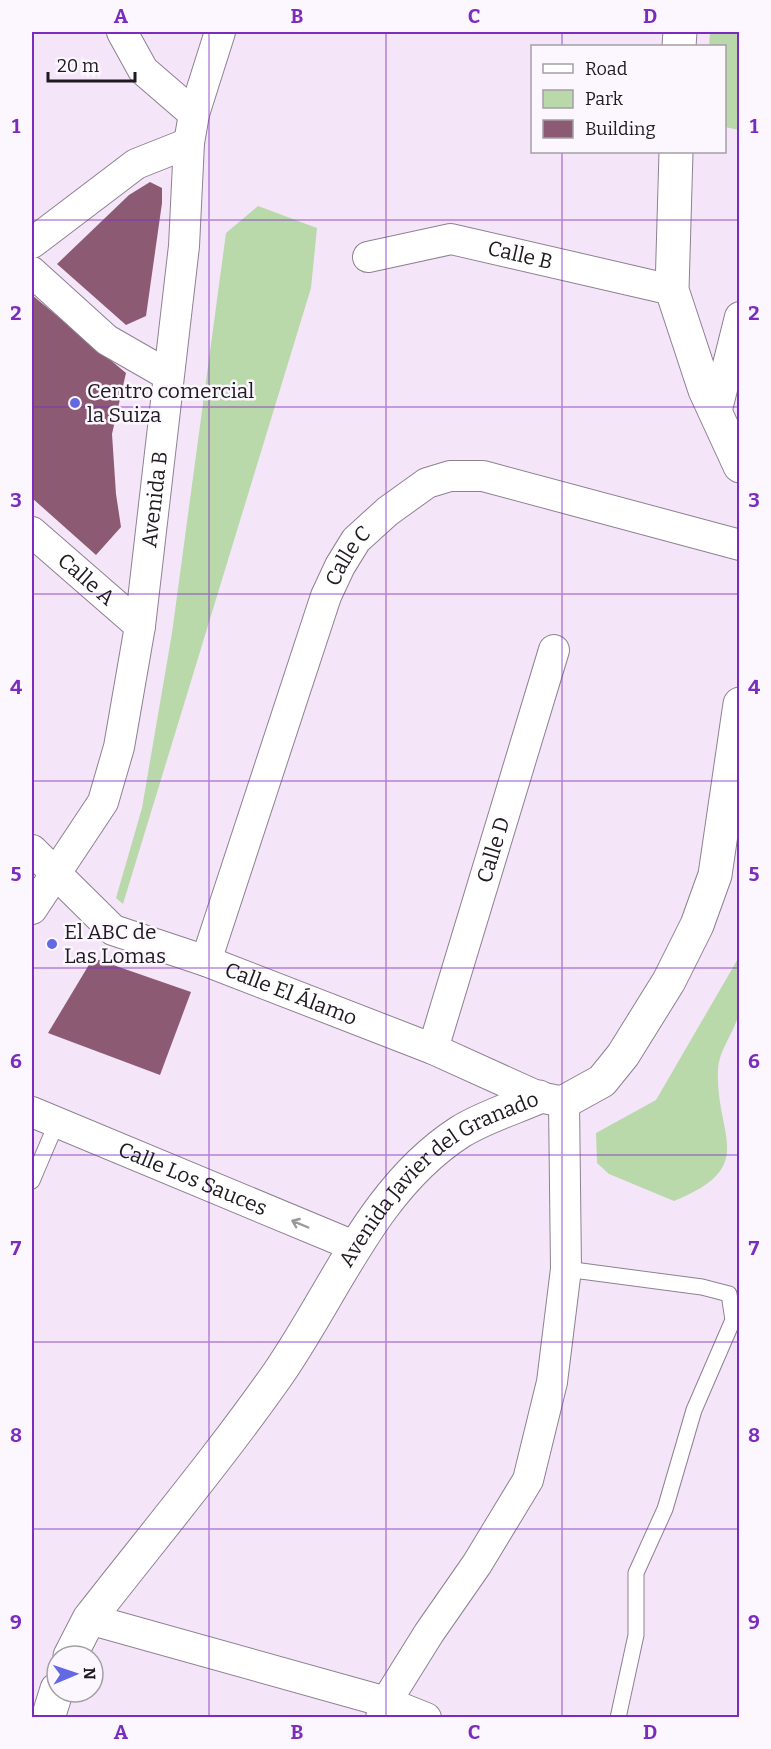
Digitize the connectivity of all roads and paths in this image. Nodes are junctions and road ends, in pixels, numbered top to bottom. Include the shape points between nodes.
1 (122, 32) edge
2 (220, 32) edge
3 (191, 128) junction
4 (676, 153) edge
5 (32, 242) edge
6 (368, 257) dead end
7 (32, 272) edge
8 (672, 290) junction
9 (740, 317) edge
10 (168, 375) junction
11 (716, 413) junction
12 (740, 466) edge
13 (32, 532) edge
14 (740, 545) edge
15 (140, 626) junction
16 (554, 650) dead end
17 (740, 704) edge
18 (32, 850) edge
19 (58, 873) junction
20 (32, 909) edge
21 (206, 961) junction
22 (433, 1050) junction
23 (552, 1100) junction
24 (44, 1117) edge
25 (32, 1181) edge
26 (354, 1246) junction
27 (566, 1269) junction
28 (89, 1619) junction
29 (76, 1644) edge
30 (384, 1710) edge
31 (426, 1718) edge
32 (618, 1718) edge

1 - 3 street via 143,70
2 - 3 street, Avenida B
3 - 5 street
3 - 10 street, Avenida B via 184,246
4 - 8 street
6 - 8 street, Calle B via 451,239
7 - 10 street via 107,340
8 - 11 street
9 - 11 street
10 - 15 street, Avenida B
11 - 12 street
13 - 15 street, Calle A
14 - 21 street, Calle C via 483,476 450,476 427,483 388,511 356,540 326,596
15 - 19 street, Avenida B via 119,747 102,802
16 - 22 street, Calle D
17 - 23 street, Avenida Javier del Granado via 715,875 697,926 669,981 602,1081
18 - 19 street
19 - 20 street, Avenida B
19 - 21 street, Calle El Álamo via 113,930
21 - 22 street, Calle El Álamo
22 - 23 street, Calle El Álamo
23 - 26 street, Avenida Javier del Granado via 463,1131 439,1147 406,1180
23 - 27 street
24 - 25 lane
26 -> 24 street, Calle Los Sauces
26 - 28 street, Avenida Javier del Granado via 279,1373
27 - 30 street via 552,1382 528,1480
27 - 32 lane via 729,1294 733,1320 694,1410 665,1509 636,1573 636,1635
28 - 29 street, Avenida Javier del Granado
28 - 30 street
30 - 31 street

